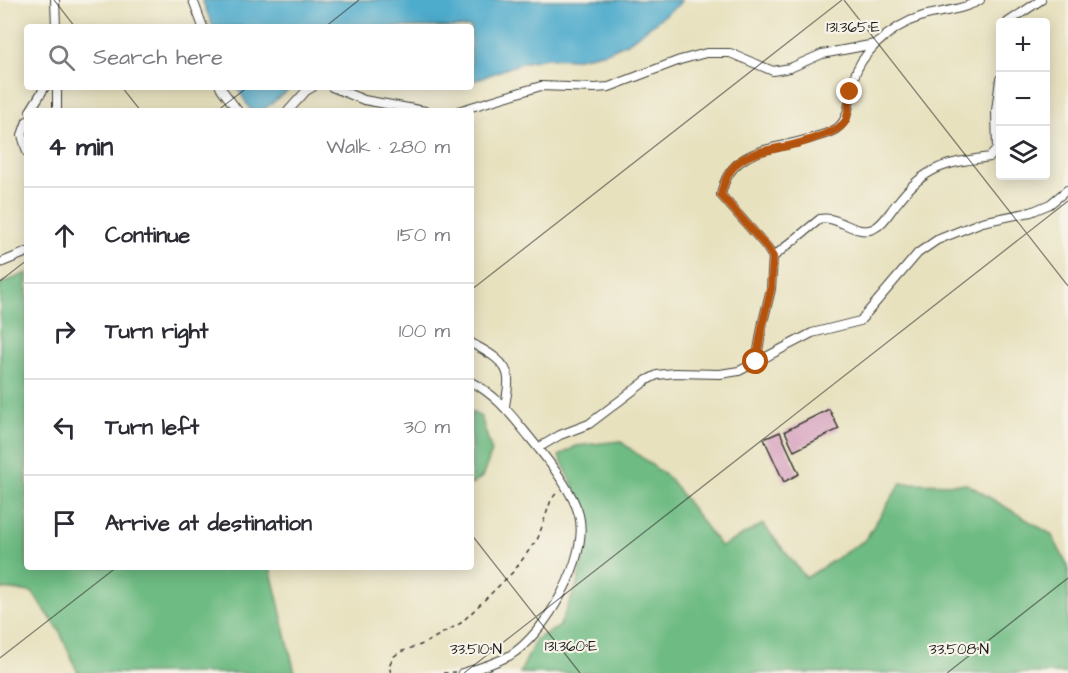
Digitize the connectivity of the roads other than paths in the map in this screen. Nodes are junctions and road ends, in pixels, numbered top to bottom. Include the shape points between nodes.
1 (55, 0) edge
2 (194, 0) edge
3 (980, 0) edge
4 (1041, 0) edge
5 (1014, 18) edge
6 (56, 24) edge
7 (202, 24) edge
8 (875, 44) junction
9 (43, 90) edge
10 (57, 90) edge
11 (222, 90) edge
12 (308, 90) edge
13 (339, 90) edge
14 (32, 108) edge
15 (57, 108) edge
16 (236, 108) edge
17 (291, 108) edge
18 (408, 108) edge
19 (468, 108) edge
20 (996, 126) edge
21 (1067, 190) edge
22 (24, 253) edge
23 (773, 257) junction
24 (0, 263) edge
25 (474, 345) edge
26 (756, 362) junction
27 (474, 384) edge
28 (505, 406) junction
29 (538, 448) junction
30 (466, 672) edge

1 - 6 street
2 - 7 street
3 - 8 street via 911,20
4 - 5 street
8 - 19 street via 822,54 772,71 730,53 706,53 609,87 541,86
8 - 23 street via 854,75 844,123 797,144 746,156 726,177 721,195
9 - 14 street
10 - 15 street
11 - 16 street
12 - 17 street
13 - 18 street via 364,100
20 - 23 street via 996,149 990,157 938,166 904,193 884,221 872,229 860,230 820,219
21 - 26 street via 1050,204 1031,212 982,222 937,240 912,259 860,321 812,333
22 - 24 street
23 - 26 street via 771,289
25 - 28 street via 504,367 508,377
26 - 29 street via 739,371 720,374 657,375 589,424
27 - 28 street
28 - 29 street
29 - 30 street via 579,512 581,542 570,579 529,640 509,656

